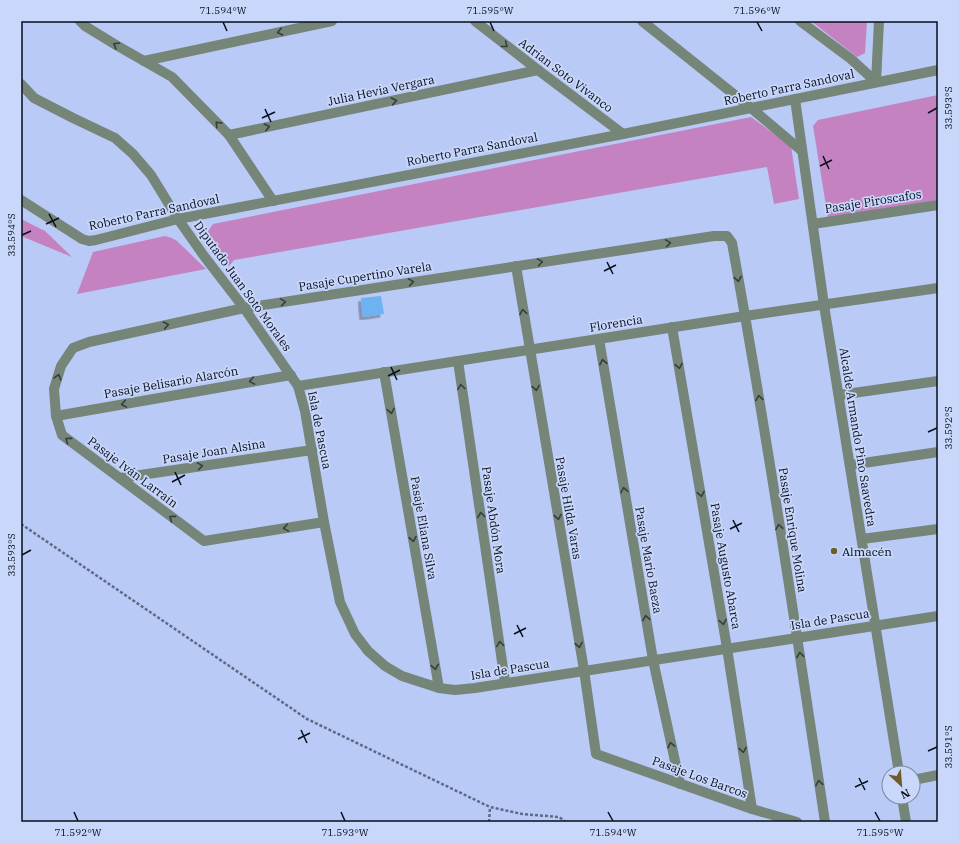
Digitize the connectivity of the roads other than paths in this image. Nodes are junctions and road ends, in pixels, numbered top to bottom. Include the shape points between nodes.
1 (80, 21) edge
2 (332, 21) edge
3 (475, 21) edge
4 (642, 21) edge
5 (800, 21) edge
6 (879, 21) edge
7 (144, 61) junction
8 (538, 70) junction
9 (938, 70) edge
10 (876, 82) junction
11 (21, 84) edge
12 (795, 99) junction
13 (751, 108) junction
14 (623, 134) junction
15 (229, 135) junction
16 (802, 151) junction
17 (21, 200) edge
18 (273, 200) junction
19 (938, 204) edge
20 (178, 218) junction
21 (813, 224) junction
22 (732, 243) joint
23 (516, 266) junction
24 (938, 288) edge
25 (824, 305) junction
26 (244, 308) junction
27 (745, 316) junction
28 (672, 327) junction
29 (599, 339) junction
30 (530, 350) junction
31 (458, 361) junction
32 (384, 372) junction
33 (291, 375) junction
34 (938, 382) edge
35 (298, 386) junction
36 (838, 395) junction
37 (56, 416) junction
38 (312, 450) junction
39 (938, 452) edge
40 (850, 465) junction
41 (120, 478) junction
42 (324, 522) junction
43 (938, 529) edge
44 (862, 539) junction
45 (938, 616) edge
46 (875, 626) junction
47 (798, 638) junction
48 (727, 648) junction
49 (653, 660) junction
50 (584, 670) junction
51 (505, 682) junction
52 (439, 688) junction
53 (596, 754) joint
54 (898, 765) edge
55 (938, 775) edge
56 (921, 778) edge
57 (680, 784) junction
58 (903, 805) edge
59 (752, 810) junction
60 (797, 822) edge
61 (825, 822) edge
62 (906, 822) edge

7 -> 1 street
2 -> 7 street
3 -> 8 street, Adrian Soto Vivanco
4 - 13 street
5 - 10 street via 851,59
6 - 10 street
15 -> 7 street via 172,77
8 - 14 street, Adrian Soto Vivanco
15 -> 8 street, Julia Hevia Vergara
9 - 10 street, Roberto Parra Sandoval
10 - 12 street, Roberto Parra Sandoval
11 - 20 street, Diputado Juan Soto Morales via 34,98 115,138 151,175
12 - 13 street, Roberto Parra Sandoval
12 - 16 street, Alcalde Armando Pino Saavedra
13 - 14 street, Roberto Parra Sandoval
13 - 16 street
14 - 18 street, Roberto Parra Sandoval
15 - 18 street
16 - 21 street, Alcalde Armando Pino Saavedra
17 - 20 street, Roberto Parra Sandoval via 89,241
18 - 20 street, Roberto Parra Sandoval
19 - 21 street, Pasaje Piroscafos
20 - 26 street, Diputado Juan Soto Morales
21 - 25 street, Alcalde Armando Pino Saavedra
23 -> 22 street, Pasaje Cupertino Varela via 714,236 727,236
22 -> 27 street, Pasaje Enrique Molina
26 -> 23 street, Pasaje Cupertino Varela
30 -> 23 street, Pasaje Hilda Varas
24 - 25 street, Florencia
25 - 27 street, Florencia
25 - 36 street, Alcalde Armando Pino Saavedra
26 - 33 street, Diputado Juan Soto Morales
37 -> 26 street, Pasaje Cupertino Varela via 54,389 61,366 73,348 89,342
27 - 28 street, Florencia
47 -> 27 street, Pasaje Enrique Molina
28 - 29 street, Florencia
28 -> 48 street, Pasaje Augusto Abarca
29 - 30 street, Florencia
49 -> 29 street, Pasaje Mario Baeza
30 - 31 street, Florencia
30 -> 50 street, Pasaje Hilda Varas
31 - 32 street, Florencia
51 -> 31 street, Pasaje Abdón Mora
32 - 35 street, Florencia
32 -> 52 street, Pasaje Eliana Silva
33 - 35 street, Diputado Juan Soto Morales
33 -> 37 street, Pasaje Belisario Alarcón
34 - 36 street
35 - 38 street, Isla de Pascua
36 - 40 street, Alcalde Armando Pino Saavedra
41 -> 37 street, Pasaje Iván Larraín via 62,435
41 -> 38 street, Pasaje Joan Alsina
38 - 42 street, Isla de Pascua
39 - 40 street
40 - 44 street, Alcalde Armando Pino Saavedra
42 -> 41 street, Pasaje Iván Larraín via 204,541
42 - 52 street, Isla de Pascua via 340,602 355,634 368,651 385,666 402,676
43 - 44 street
44 - 46 street, Alcalde Armando Pino Saavedra
45 - 46 street, Isla de Pascua
46 - 47 street, Isla de Pascua
46 - 54 street, Alcalde Armando Pino Saavedra
47 - 48 street, Isla de Pascua
61 -> 47 street, Pasaje Enrique Molina
48 - 49 street, Isla de Pascua
48 -> 59 street, Pasaje Augusto Abarca
49 - 50 street, Isla de Pascua
57 -> 49 street, Pasaje Mario Baeza
50 - 51 street, Isla de Pascua
50 - 53 street, Pasaje Hilda Varas
51 - 52 street, Isla de Pascua via 455,690
53 - 57 street, Pasaje Los Barcos
55 - 56 street
57 - 59 street, Pasaje Los Barcos
58 - 62 street
59 - 60 street, Pasaje Los Barcos

